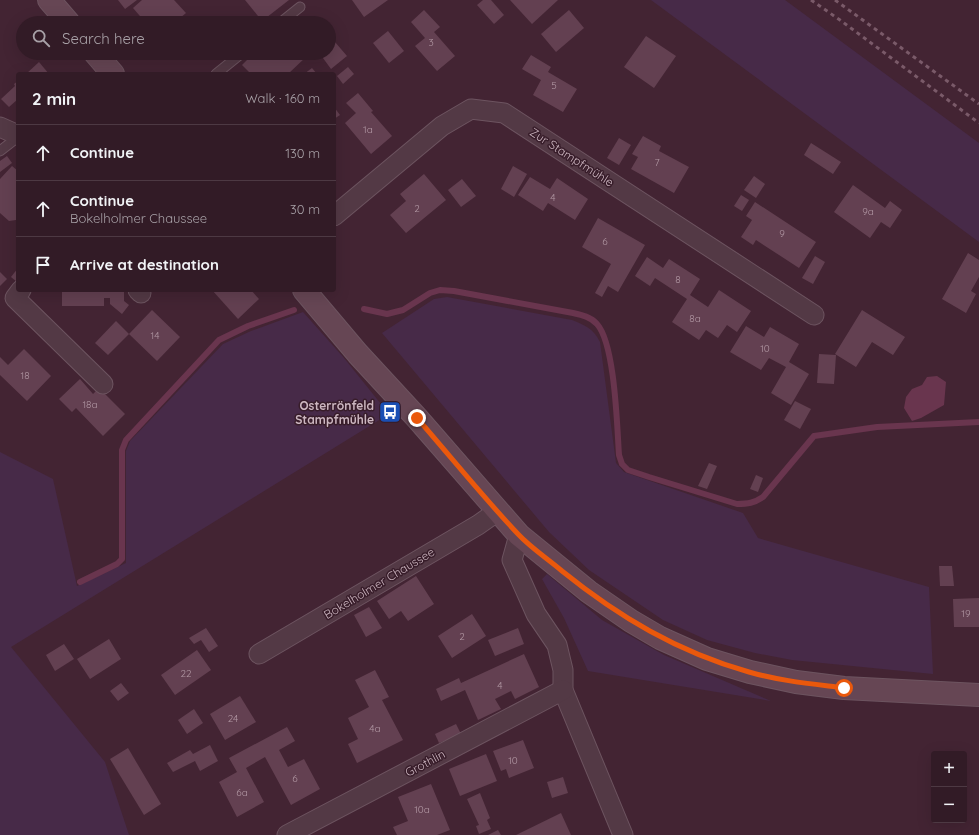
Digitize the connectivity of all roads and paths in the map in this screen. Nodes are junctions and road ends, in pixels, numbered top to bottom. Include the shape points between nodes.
1 (300, 7) dead end
2 (289, 16) edge
3 (101, 60) edge
4 (233, 60) edge
5 (111, 72) edge
6 (218, 72) edge
7 (0, 127) edge
8 (16, 135) edge
9 (16, 138) edge
10 (0, 151) edge
11 (336, 214) edge
12 (20, 292) edge
13 (306, 292) edge
14 (814, 315) dead end
15 (103, 384) dead end
16 (498, 511) junction
17 (519, 535) junction
18 (259, 654) dead end
19 (563, 690) junction
20 (979, 695) edge
21 (287, 835) edge
22 (623, 835) edge

1 - 2 lane
3 - 5 main road
4 - 6 lane
7 - 8 street
9 - 10 lane
11 - 14 street, Zur Stampfmühle via 442,126 471,109 504,113
12 - 15 street via 15,298
13 - 16 main road
16 - 17 main road
16 - 18 street, Bokelholmer Chaussee
17 - 19 street via 512,560 536,614 557,646 563,670
17 - 20 main road via 588,592 631,621 660,638 707,659 796,682 844,688
19 - 21 street, Grothlin
19 - 22 street

